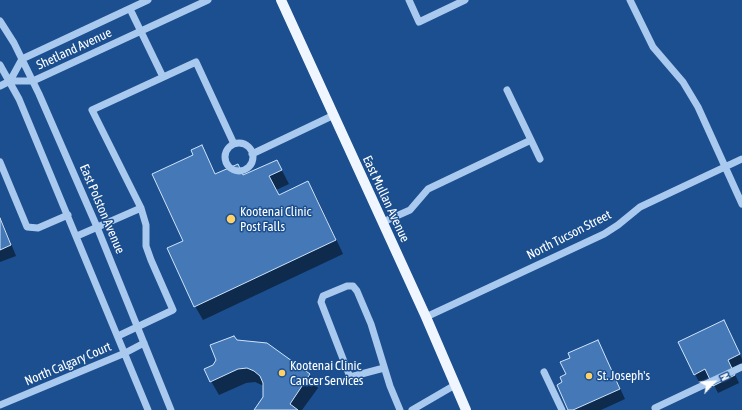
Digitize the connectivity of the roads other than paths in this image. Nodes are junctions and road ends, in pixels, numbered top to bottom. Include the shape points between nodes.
1 (148, 0) edge
2 (208, 0) edge
3 (281, 0) edge
4 (409, 0) edge
5 (465, 0) edge
6 (630, 0) edge
7 (130, 9) junction
8 (0, 21) edge
9 (141, 31) junction
10 (22, 59) junction
11 (0, 65) edge
12 (164, 77) junction
13 (10, 81) junction
14 (32, 81) junction
15 (0, 86) edge
16 (507, 90) dead end
17 (334, 115) junction
18 (531, 140) junction
19 (234, 144) junction
20 (252, 154) junction
21 (540, 159) dead end
22 (742, 159) edge
23 (0, 162) edge
24 (725, 167) junction
25 (742, 204) edge
26 (141, 208) junction
27 (68, 215) junction
28 (383, 222) junction
29 (97, 227) junction
30 (77, 236) junction
31 (426, 317) junction
32 (138, 328) junction
33 (118, 336) junction
34 (144, 343) junction
35 (125, 353) junction
36 (742, 367) edge
37 (384, 368) junction
38 (544, 372) dead end
39 (455, 385) junction
40 (0, 405) edge
41 (148, 410) edge
42 (171, 410) edge
43 (400, 410) edge
44 (412, 410) edge
45 (466, 410) edge
46 (562, 410) edge
47 (656, 410) edge

1 - 7 street, Shetland Avenue
2 - 9 street, Shetland Avenue
3 - 17 main road, East Mullan Avenue
4 - 5 street via 419,22
6 - 24 street via 653,47 683,82 698,107
7 - 9 street
7 - 10 street, Shetland Avenue
8 - 10 street, East Polston Avenue
9 - 12 street
9 - 14 street, Shetland Avenue
10 - 13 street, Shetland Avenue
10 - 14 street, East Polston Avenue
11 - 13 street
12 - 19 street via 196,62
12 - 26 street via 92,110
13 - 14 street, Shetland Avenue
13 - 15 street
13 - 27 street
14 - 29 street, East Polston Avenue
16 - 18 street
17 - 20 street
17 - 28 main road, East Mullan Avenue
18 - 21 street
18 - 28 street via 428,189 410,210
19 - 20 street via 247,146
19 - 20 street via 227,150 225,158 232,169 241,171 249,167
22 - 24 street, North Tucson Street
23 - 27 street via 27,227 38,228
24 - 25 street
24 - 31 street, North Tucson Street via 640,207 604,234
26 - 29 street
26 - 32 street via 146,225 146,246 173,310
27 - 30 street
28 - 31 main road, East Mullan Avenue
29 - 30 street
29 - 32 street, East Polston Avenue
30 - 33 street
31 - 39 main road, East Mullan Avenue
32 - 33 street
32 - 34 street, East Polston Avenue
33 - 35 street
34 - 35 street, North Calgary Court
34 - 42 street, East Polston Avenue
35 - 40 street, North Calgary Court
35 - 41 street
36 - 47 street via 655,408
37 - 37 street via 371,324 357,291 352,286 347,286 323,296 321,302 350,377
37 - 43 street
38 - 46 street
39 - 44 street
39 - 45 main road, East Mullan Avenue

